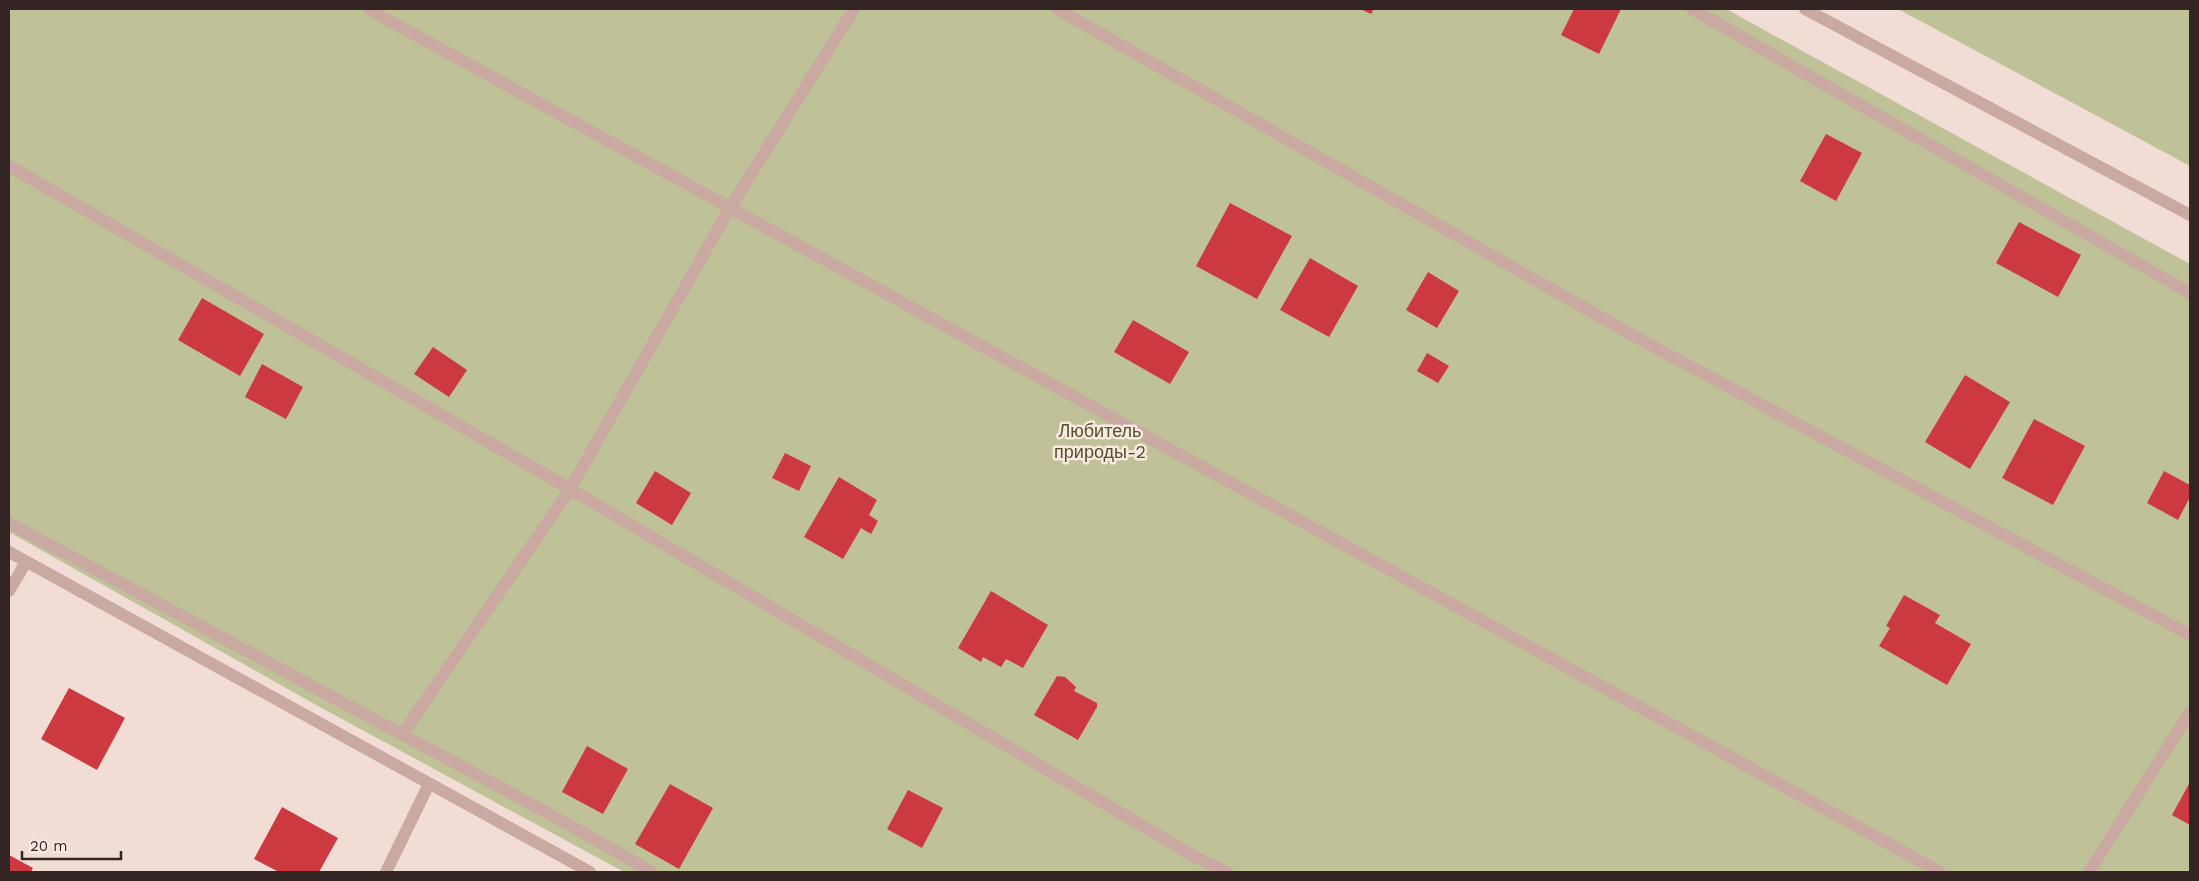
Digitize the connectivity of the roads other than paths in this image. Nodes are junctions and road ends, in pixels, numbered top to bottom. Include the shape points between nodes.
1 (368, 9) edge
2 (854, 9) edge
3 (1057, 9) edge
4 (1692, 9) edge
5 (1805, 9) edge
6 (9, 166) edge
7 (730, 208) junction
8 (2190, 215) edge
9 (2190, 293) edge
10 (570, 489) junction
11 (9, 523) edge
12 (9, 552) edge
13 (26, 562) junction
14 (9, 591) edge
15 (2190, 635) edge
16 (2190, 712) edge
17 (402, 735) junction
18 (429, 784) junction
19 (386, 872) edge
20 (590, 872) edge
21 (652, 872) edge
22 (1227, 872) edge
23 (1940, 872) edge
24 (2089, 872) edge

1 - 7 street
2 - 7 street
3 - 15 street via 1642,341
4 - 9 street
5 - 8 street
6 - 10 street
7 - 10 street
7 - 23 street
10 - 17 street
10 - 22 street
11 - 17 street
12 - 13 street
13 - 14 street
13 - 18 street
16 - 24 street
17 - 21 street
18 - 19 street
18 - 20 street

